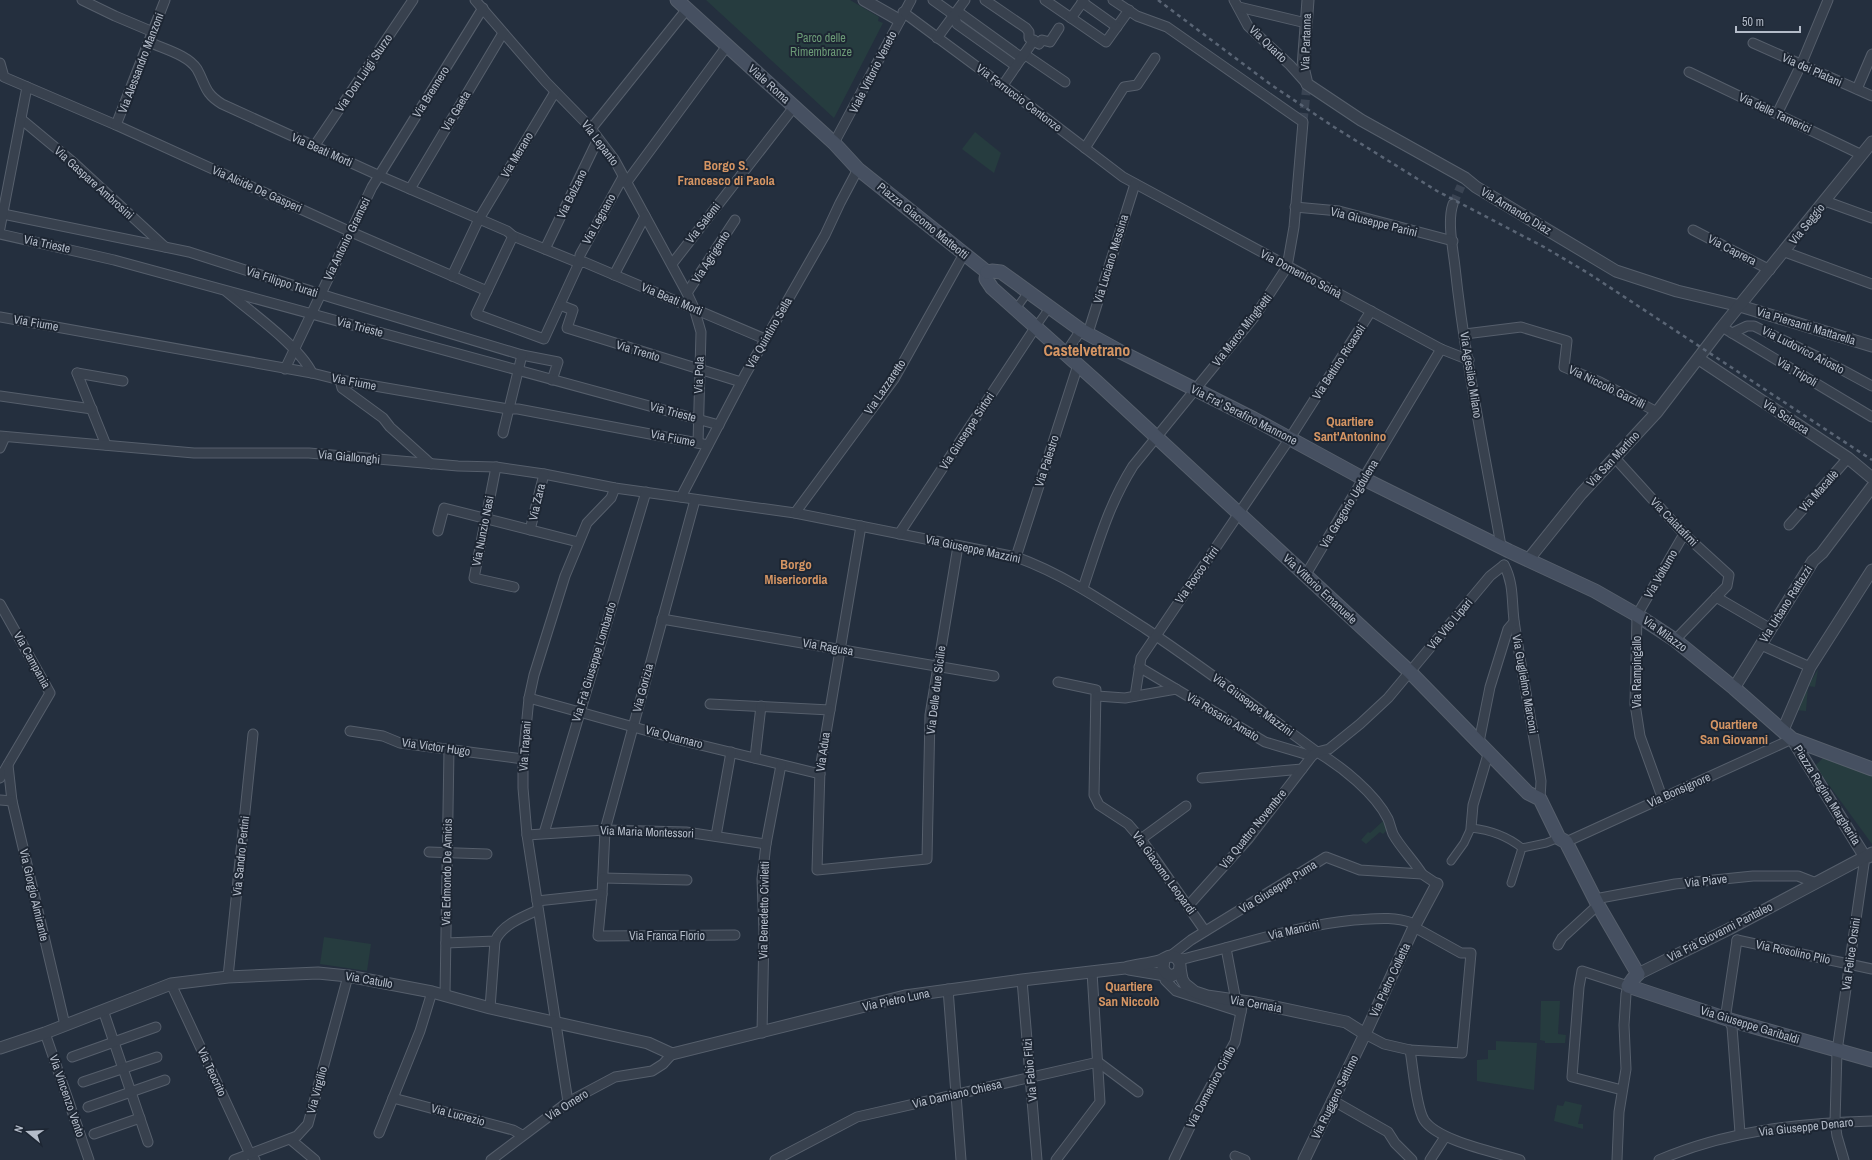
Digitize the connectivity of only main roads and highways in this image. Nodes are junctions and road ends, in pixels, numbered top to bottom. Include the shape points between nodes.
1 (677, 0) edge
2 (858, 170) joint
3 (987, 272) junction
4 (1121, 352) joint
5 (1511, 551) joint
6 (1787, 734) joint
7 (1872, 769) edge
8 (1628, 986) joint
9 (1872, 1060) edge

1 - 2 main road, Viale Roma via 834,143
2 - 3 main road, Piazza Giacomo Matteotti
3 - 4 main road, Piazza Giacomo Matteotti via 1001,272 1049,308
3 - 8 main road, Via Vittorio Emanuele via 988,284 1015,310 1097,382 1410,672 1528,793 1540,799 1638,974
4 - 5 main road, Via Fra' Serafino Mannone via 1290,438 1364,479
5 - 6 main road, Via Milazzo via 1581,583 1638,615 1675,640
6 - 7 main road, Piazza Regina Margherita
8 - 9 main road, Via Giuseppe Garibaldi via 1730,1020

